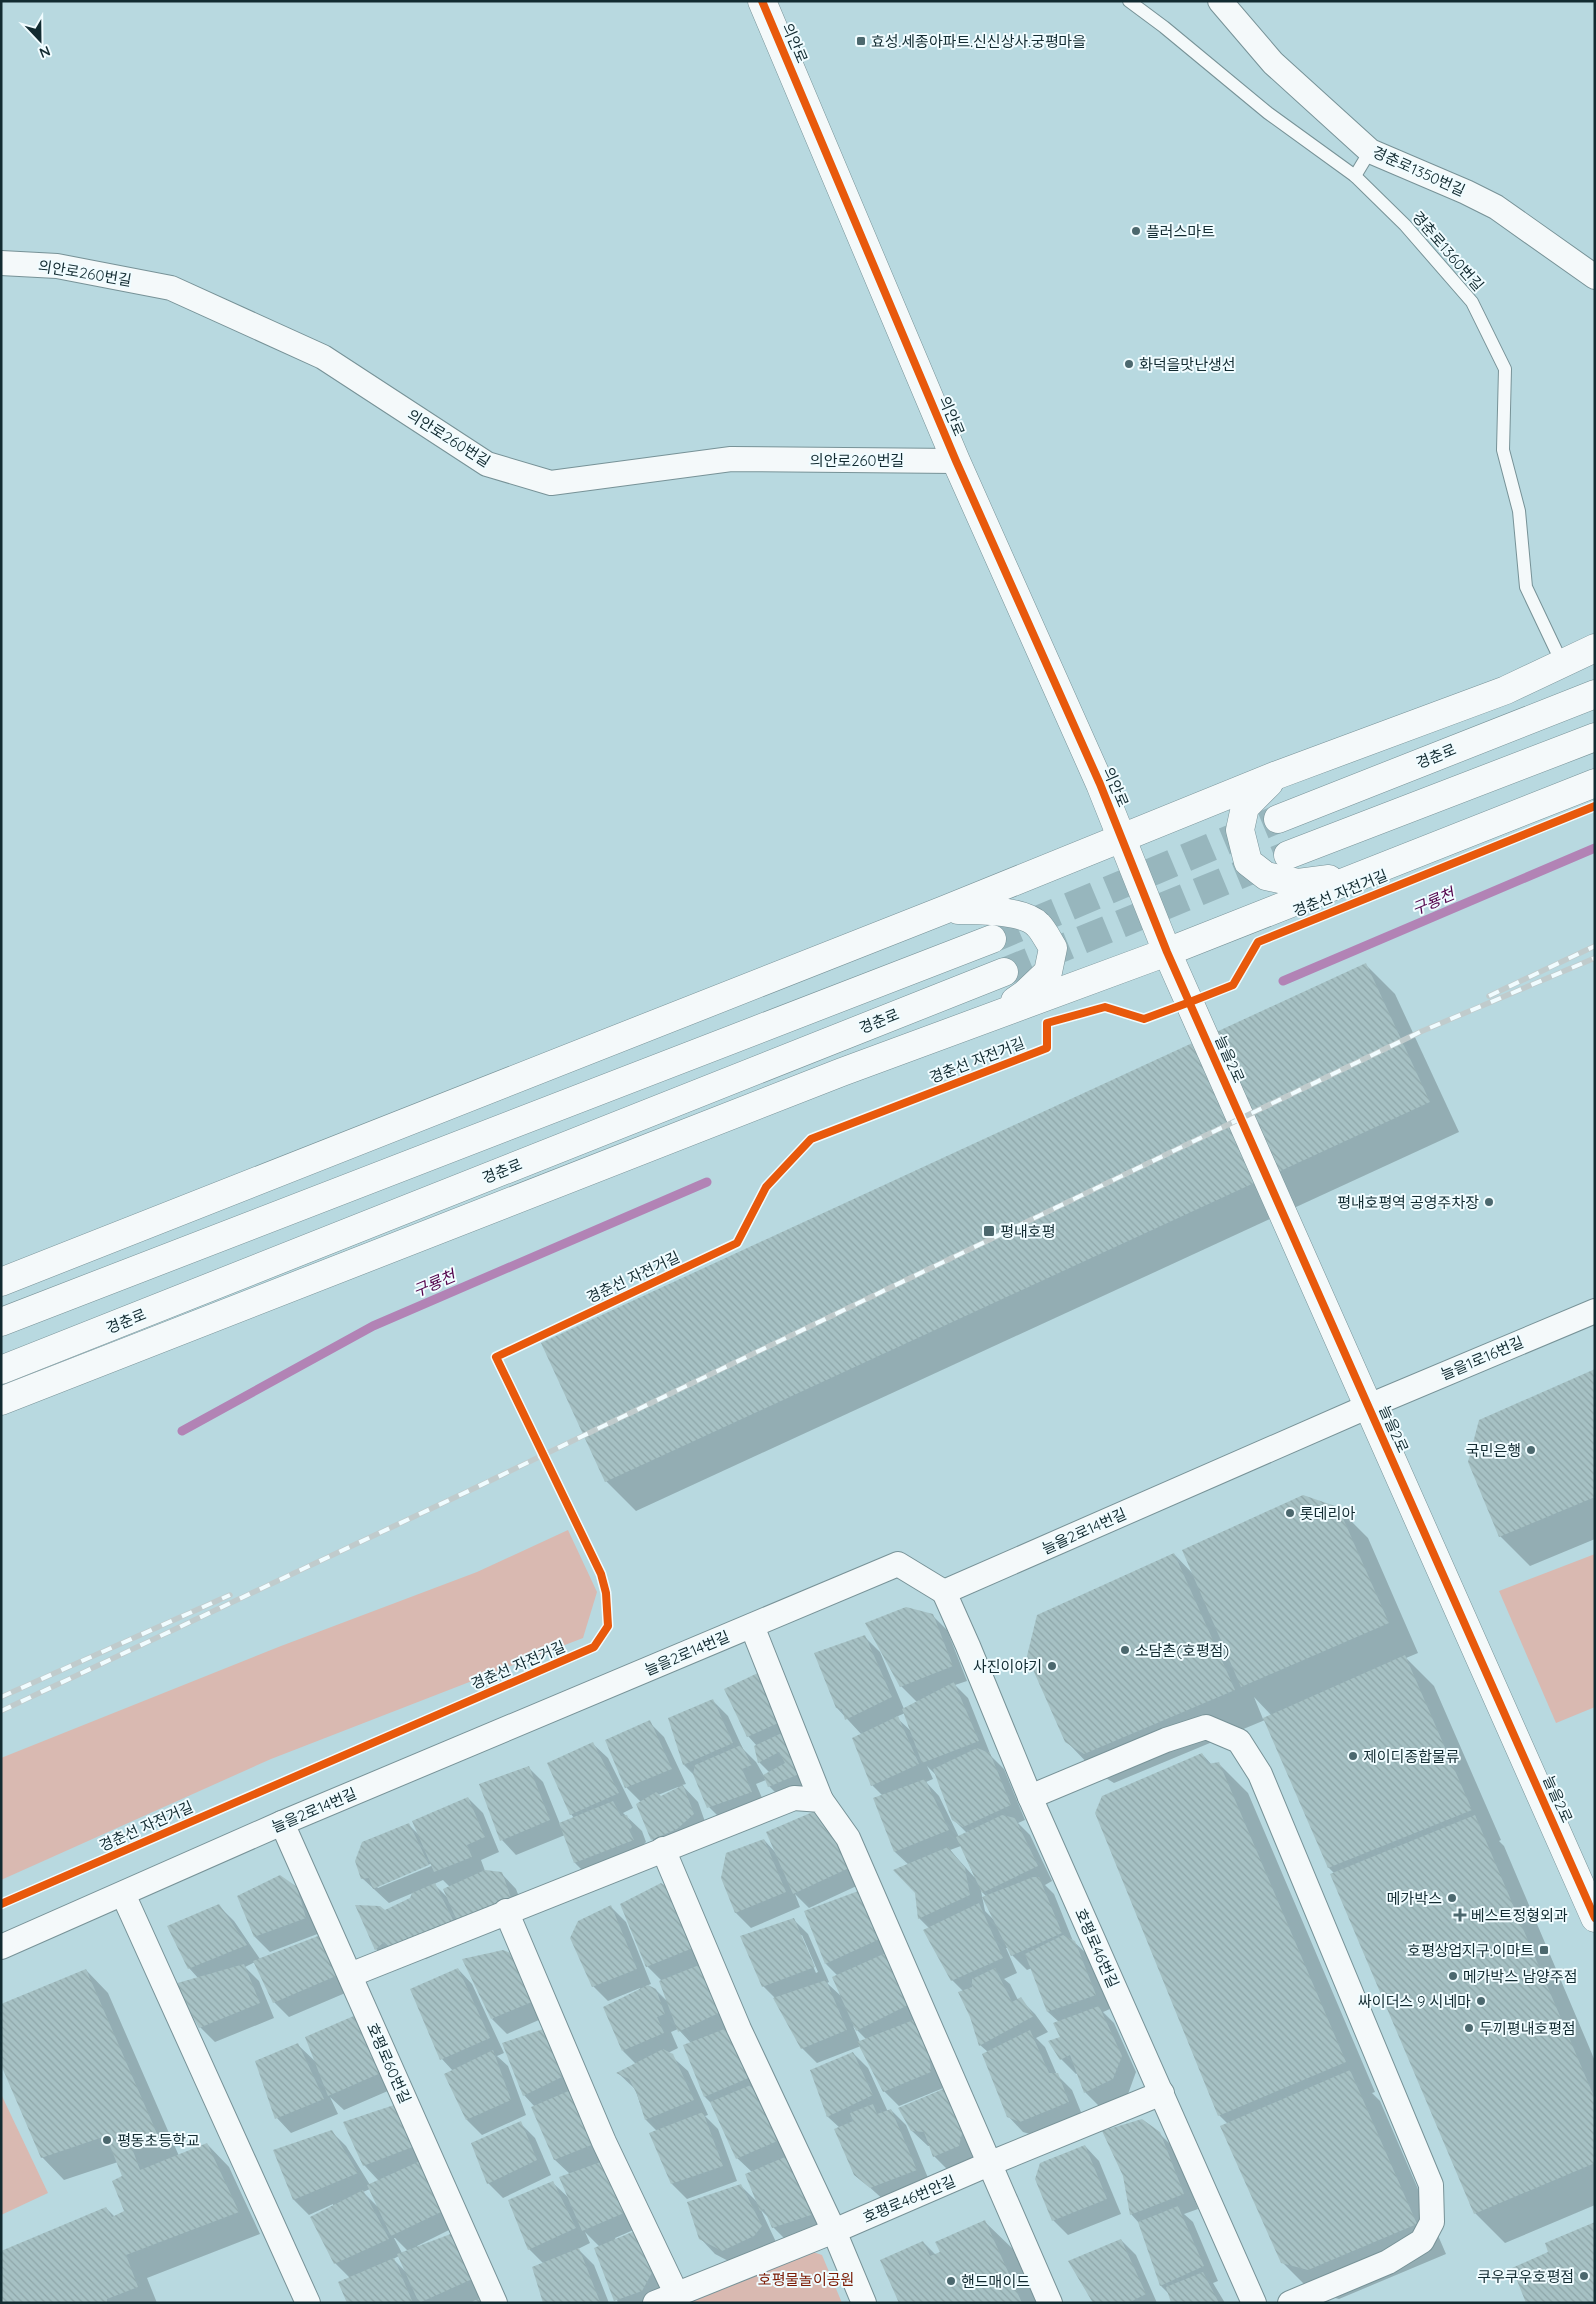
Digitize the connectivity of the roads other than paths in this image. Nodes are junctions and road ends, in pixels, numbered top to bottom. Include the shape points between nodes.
1 (762, 1) edge
2 (1129, 1) edge
3 (1220, 1) edge
4 (1370, 151) junction
5 (1355, 176) junction
6 (1, 263) edge
7 (1595, 277) edge
8 (956, 460) junction
9 (1595, 648) edge
10 (1562, 663) junction
11 (1595, 694) edge
12 (1595, 737) edge
13 (1277, 775) junction
14 (1595, 783) edge
15 (1278, 819) tunnel mouth
16 (1122, 839) junction
17 (1288, 856) tunnel mouth
18 (1360, 876) junction
19 (944, 910) junction
20 (992, 939) tunnel mouth
21 (1167, 952) junction
22 (1004, 972) tunnel mouth
23 (989, 1017) junction
24 (1, 1282) edge
25 (1595, 1311) edge
26 (1, 1322) edge
27 (1, 1370) edge
28 (1, 1401) edge
29 (1369, 1406) junction
30 (944, 1592) junction
31 (752, 1626) junction
32 (1030, 1798) junction
33 (821, 1800) junction
34 (282, 1823) junction
35 (663, 1849) junction
36 (123, 1894) junction
37 (506, 1911) junction
38 (1595, 1918) edge
39 (1, 1947) edge
40 (350, 1975) junction
41 (1162, 2093) junction
42 (991, 2163) junction
43 (834, 2231) junction
44 (676, 2293) junction
45 (308, 2303) edge
46 (495, 2303) edge
47 (654, 2303) edge
48 (864, 2303) edge
49 (1050, 2303) edge
50 (1254, 2303) edge
51 (1290, 2303) edge

1 - 8 street, 의안로
2 - 5 lane, 경춘로1360번길 via 1268,113
3 - 4 street, 경춘로1350번길 via 1273,63
4 - 5 lane
4 - 7 street, 경춘로1350번길 via 1496,207
5 - 10 lane, 경춘로1360번길 via 1405,225 1472,302 1505,369 1503,450 1519,510 1526,587
6 - 8 street, 의안로260번길 via 58,266 171,288 323,357 487,464 551,483 731,459
8 - 16 street, 의안로
9 - 10 street
10 - 13 street via 1506,690
11 - 15 street, 경춘로
12 - 17 street
13 - 16 street
13 - 18 street via 1245,807 1240,830 1248,862 1266,876 1298,883
14 - 18 street
16 - 19 street
16 - 21 street, 의안로
18 - 21 street
19 - 23 street via 1015,914 1037,923 1053,948 1048,972 1026,994
19 - 24 street
20 - 26 street
21 - 23 street
21 - 29 street, 늘을2로
22 - 27 street, 경춘로
23 - 28 street
25 - 29 street, 늘을1로16번길
29 - 30 street, 늘을2로14번길
29 - 38 street, 늘을2로
30 - 31 street, 늘을2로14번길 via 898,1564
30 - 32 street, 호평로46번길
31 - 33 street
31 - 34 street, 늘을2로14번길
32 - 41 street, 호평로46번길
32 - 51 street via 1166,1740 1206,1727 1238,1741 1260,1774 1431,2185 1432,2222 1422,2241 1388,2262
33 - 35 street via 794,1798
33 - 42 street via 848,1838
34 - 36 street, 늘을2로14번길
34 - 40 street, 호평로60번길
35 - 37 street
35 - 43 street via 739,2029
36 - 39 street, 늘을2로14번길
36 - 45 street
37 - 40 street
37 - 44 street via 604,2142
40 - 46 street, 호평로60번길
41 - 42 street, 호평로46번안길
41 - 50 street, 호평로46번길
42 - 43 street, 호평로46번안길
42 - 49 street
43 - 44 street, 호평로46번안길
43 - 48 street
44 - 47 street, 호평로46번안길

